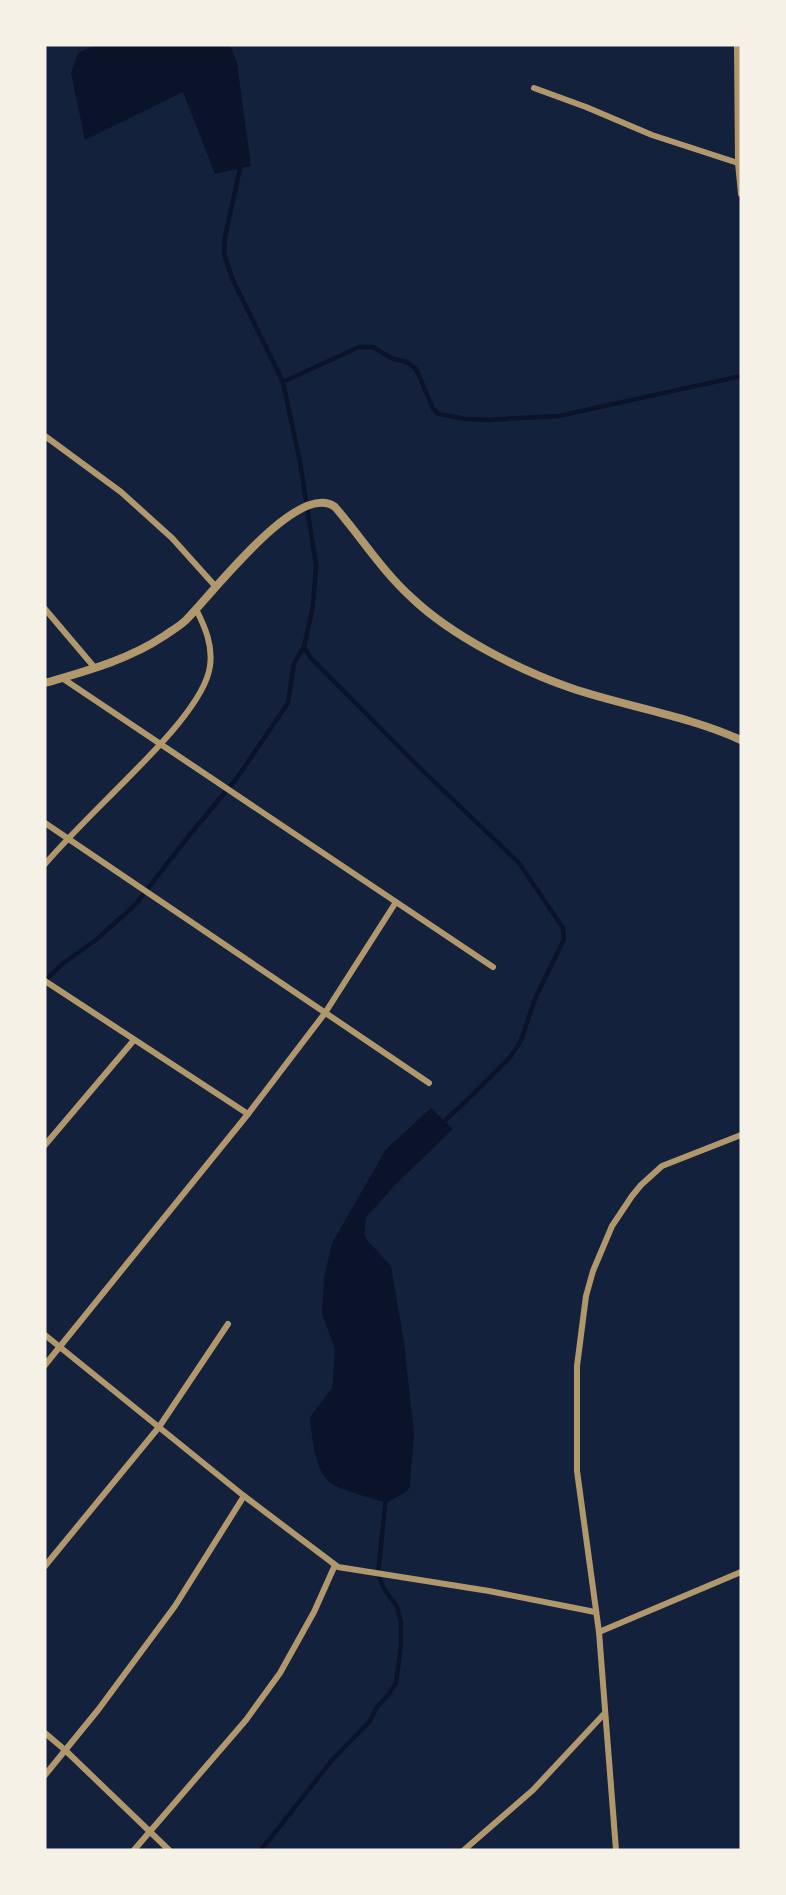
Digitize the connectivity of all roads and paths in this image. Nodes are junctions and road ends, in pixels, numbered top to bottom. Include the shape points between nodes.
1 (736, 45) edge
2 (534, 88) dead end
3 (738, 164) junction
4 (741, 195) edge
5 (45, 436) edge
6 (216, 587) junction
7 (45, 609) edge
8 (196, 609) junction
9 (95, 668) junction
10 (62, 678) junction
11 (45, 683) edge
12 (741, 740) edge
13 (161, 744) junction
14 (45, 824) edge
15 (68, 839) junction
16 (45, 864) edge
17 (396, 902) junction
18 (493, 967) dead end
19 (45, 981) edge
20 (325, 1013) junction
21 (134, 1040) junction
22 (429, 1083) dead end
23 (248, 1114) junction
24 (741, 1135) edge
25 (45, 1145) edge
26 (228, 1324) dead end
27 (45, 1335) edge
28 (61, 1346) junction
29 (45, 1365) edge
30 (159, 1427) junction
31 (244, 1496) junction
32 (335, 1565) junction
33 (45, 1566) edge
34 (741, 1572) edge
35 (595, 1612) junction
36 (599, 1632) junction
37 (604, 1714) junction
38 (45, 1733) edge
39 (65, 1750) junction
40 (45, 1775) edge
41 (151, 1831) junction
42 (134, 1850) edge
43 (169, 1850) edge
44 (465, 1850) edge
45 (616, 1850) edge

1 - 3 street
2 - 3 street
3 - 4 street
5 - 6 street via 121,492 172,538
6 - 8 street
6 - 12 street via 250,548 277,525 311,505 331,504 410,597 496,655 572,688 667,714
7 - 9 street
8 - 9 street via 185,621 139,651
8 - 13 street via 210,641 207,678 200,694
9 - 10 street
10 - 11 street
10 - 13 street
13 - 15 street
13 - 17 street
14 - 15 street
15 - 16 street
15 - 20 street
17 - 18 street
17 - 20 street
19 - 21 street
20 - 22 street
20 - 23 street
21 - 23 street
21 - 25 street
23 - 28 street
24 - 35 street via 662,1166 653,1174 612,1226 593,1271 580,1336 576,1437
26 - 30 street
27 - 28 street
28 - 29 street
28 - 30 street
30 - 31 street
30 - 33 street
31 - 32 street
31 - 39 street via 175,1606
32 - 35 street
32 - 41 street via 280,1673 246,1720
34 - 36 street
35 - 36 street
36 - 37 street
37 - 44 street via 533,1790
37 - 45 street
38 - 39 street
39 - 40 street
39 - 41 street
41 - 42 street
41 - 43 street

